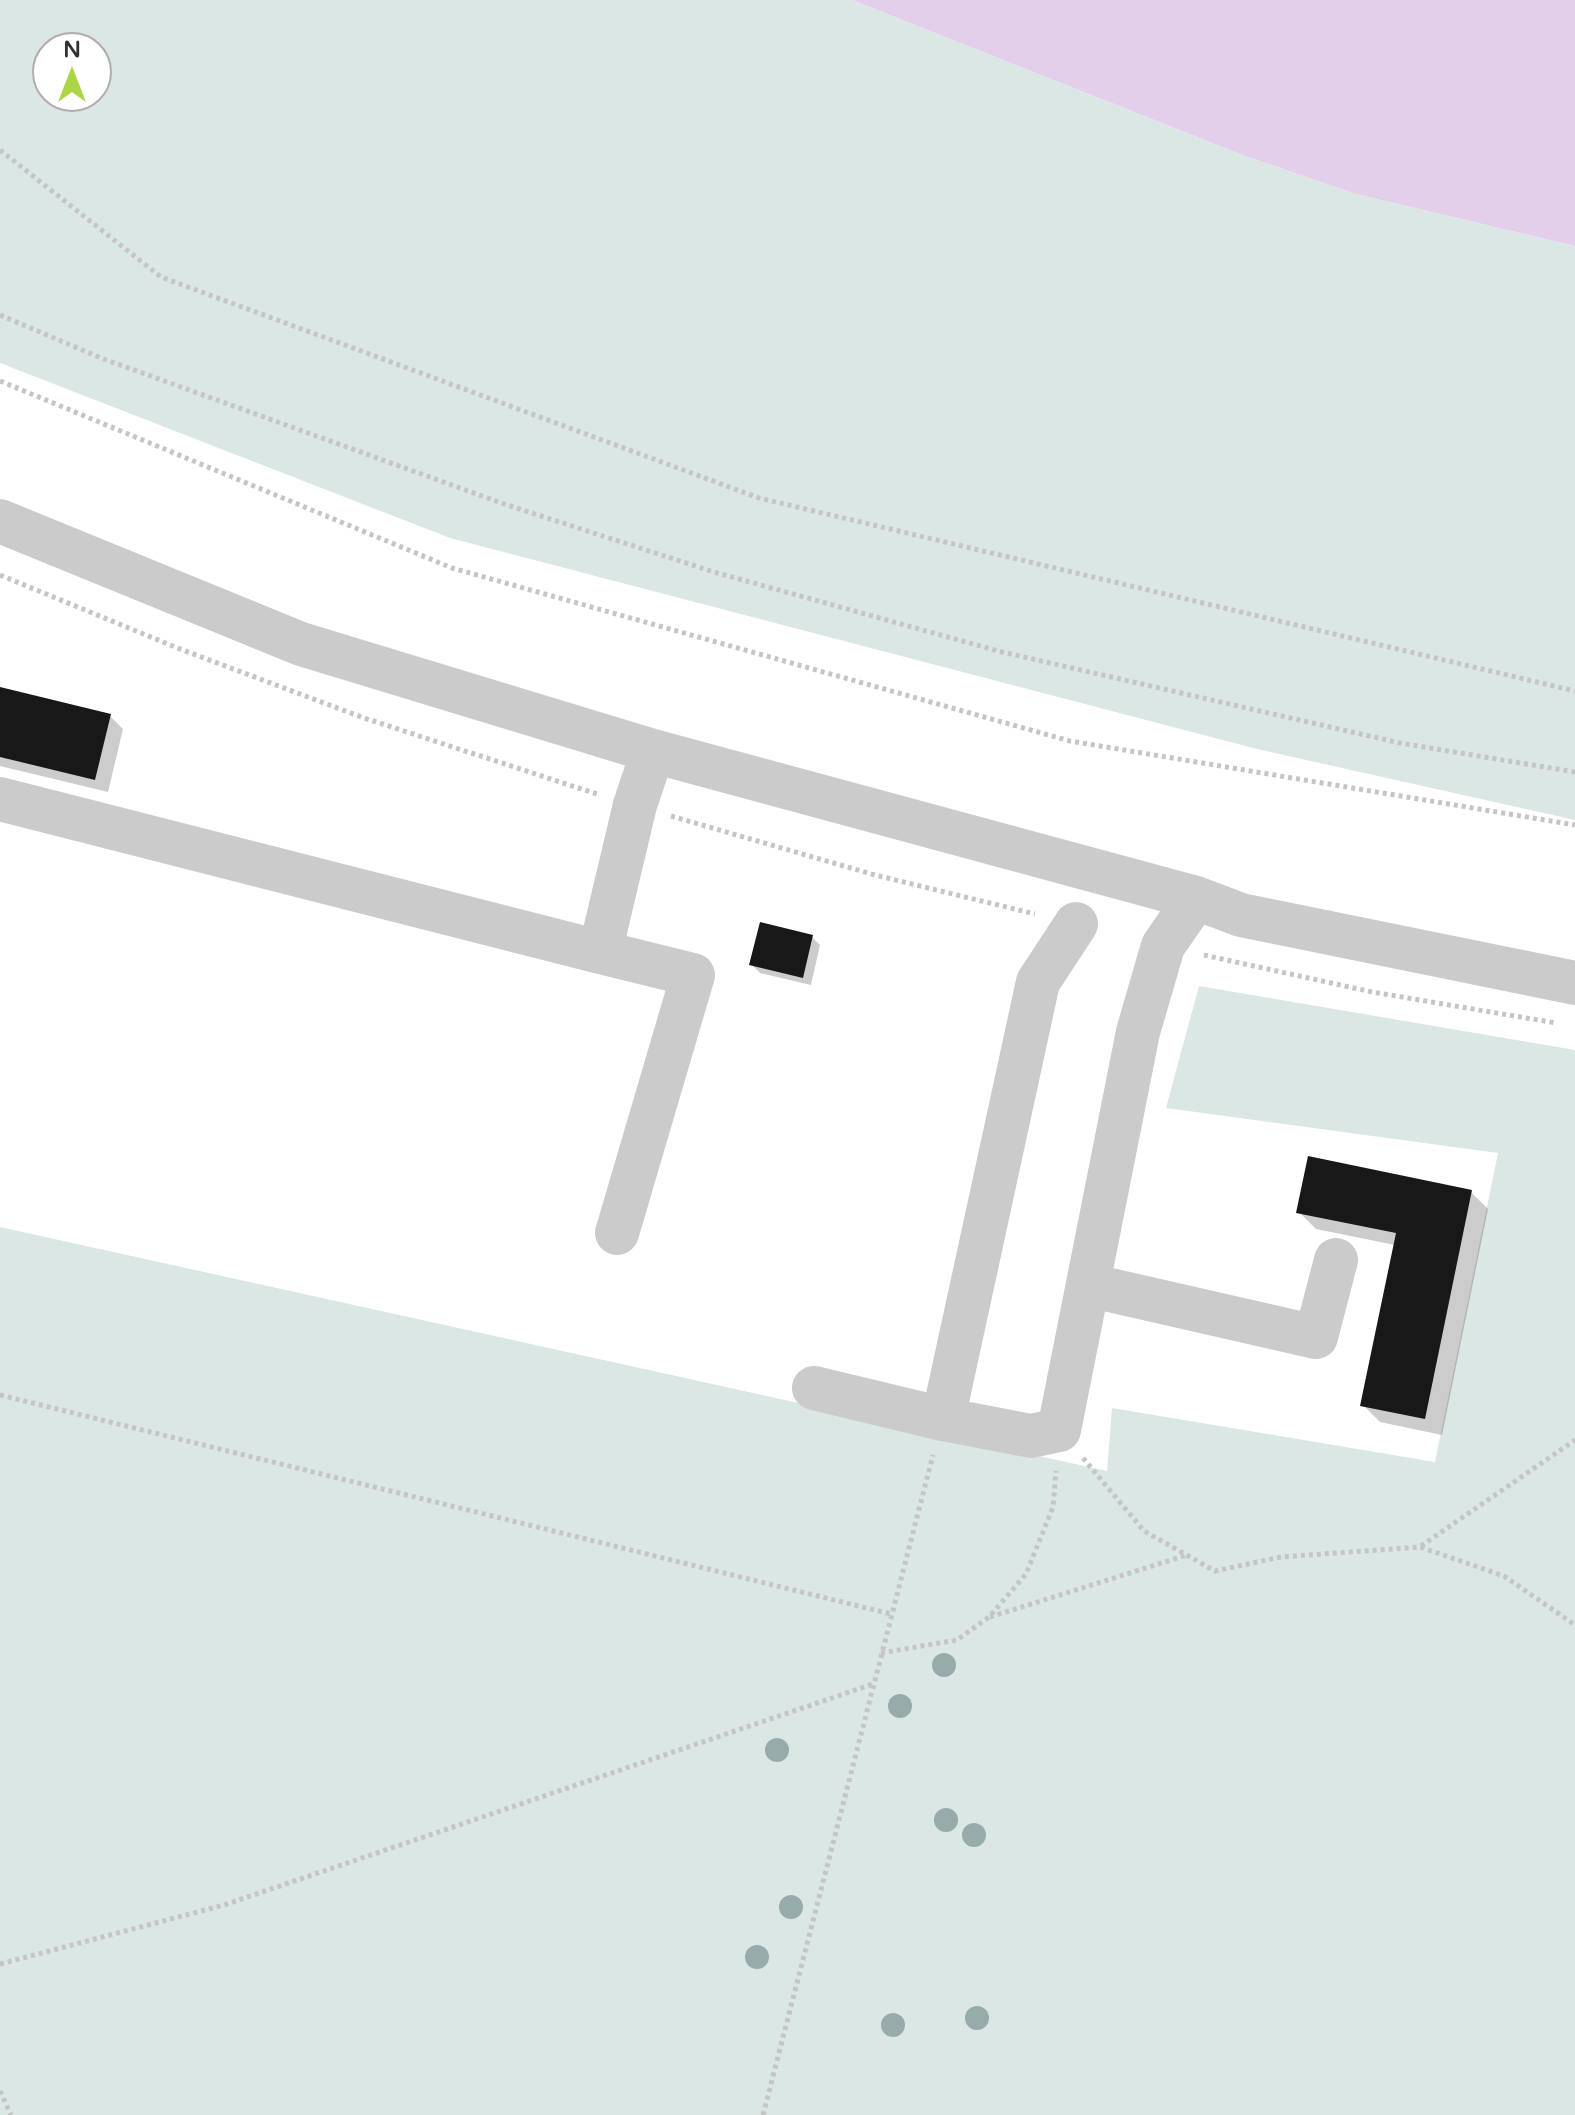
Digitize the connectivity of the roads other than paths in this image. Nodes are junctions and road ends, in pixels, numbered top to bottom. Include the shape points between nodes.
1 (0, 521) edge
2 (653, 751) junction
3 (0, 799) edge
4 (1196, 898) junction
5 (1076, 924) road end
6 (600, 952) junction
7 (1575, 983) edge
8 (617, 1233) dead end
9 (1336, 1260) dead end
10 (1088, 1285) junction
11 (814, 1388) dead end
12 (943, 1419) junction

1 - 2 street via 301,644
2 - 4 street
2 - 6 street
3 - 6 street
4 - 7 street via 1241,915
4 - 10 street via 1163,946 1138,1032
5 - 12 street via 1038,982
6 - 8 street via 693,975
9 - 10 street via 1316,1337
10 - 12 street via 1059,1430 1031,1436
11 - 12 street

